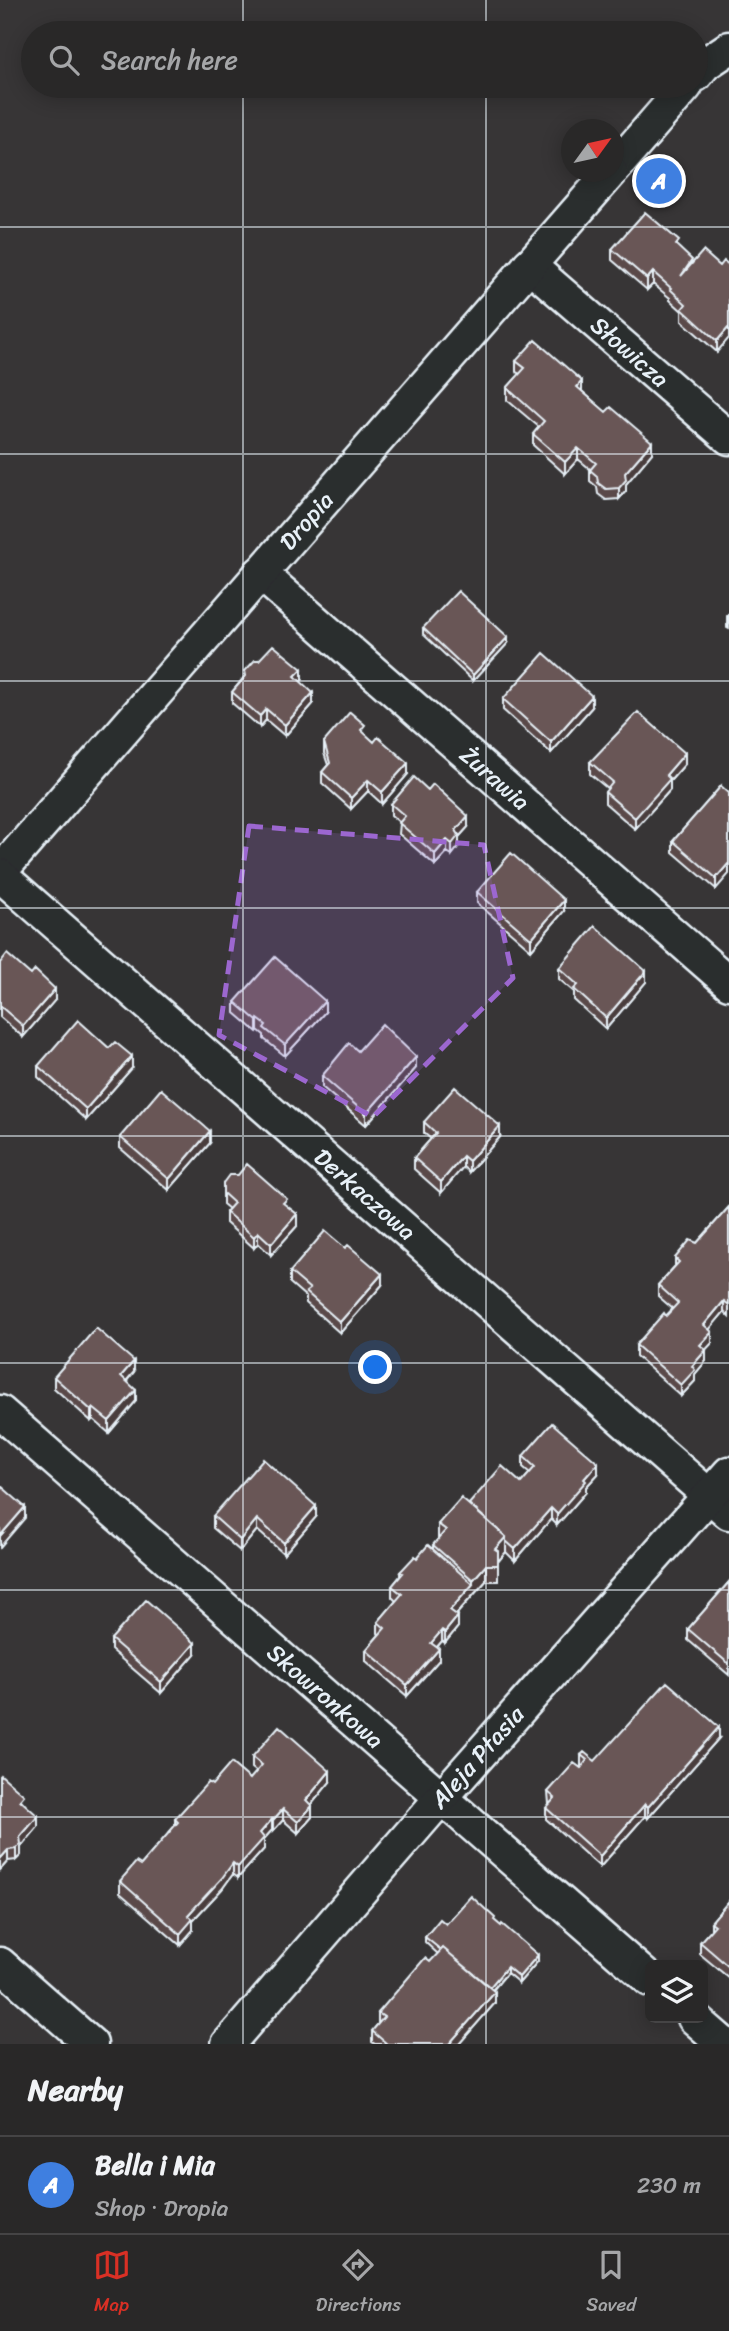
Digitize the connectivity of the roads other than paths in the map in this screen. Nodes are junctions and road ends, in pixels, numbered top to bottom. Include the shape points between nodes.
1 (729, 48) edge
2 (708, 62) edge
3 (675, 98) edge
4 (624, 156) edge
5 (602, 182) edge
6 (529, 265) junction
7 (729, 438) edge
8 (260, 573) junction
9 (0, 873) edge
10 (729, 983) edge
11 (0, 1412) edge
12 (722, 1494) edge
13 (442, 1797) junction
14 (0, 1964) edge
15 (645, 1976) edge
16 (700, 2023) edge
17 (92, 2044) edge
18 (228, 2044) edge
19 (723, 2044) edge

1 - 2 street
3 - 4 street, Dropia
5 - 6 street, Dropia
6 - 7 street, Słowicza
6 - 8 street, Dropia
8 - 9 street, Dropia
8 - 10 street, Żurawia
9 - 12 street, Derkaczowa
11 - 13 street, Skowronkowa
12 - 13 street, Aleja Ptasia
13 - 15 street, Skowronkowa
13 - 18 street, Aleja Ptasia
14 - 17 street
16 - 19 street

